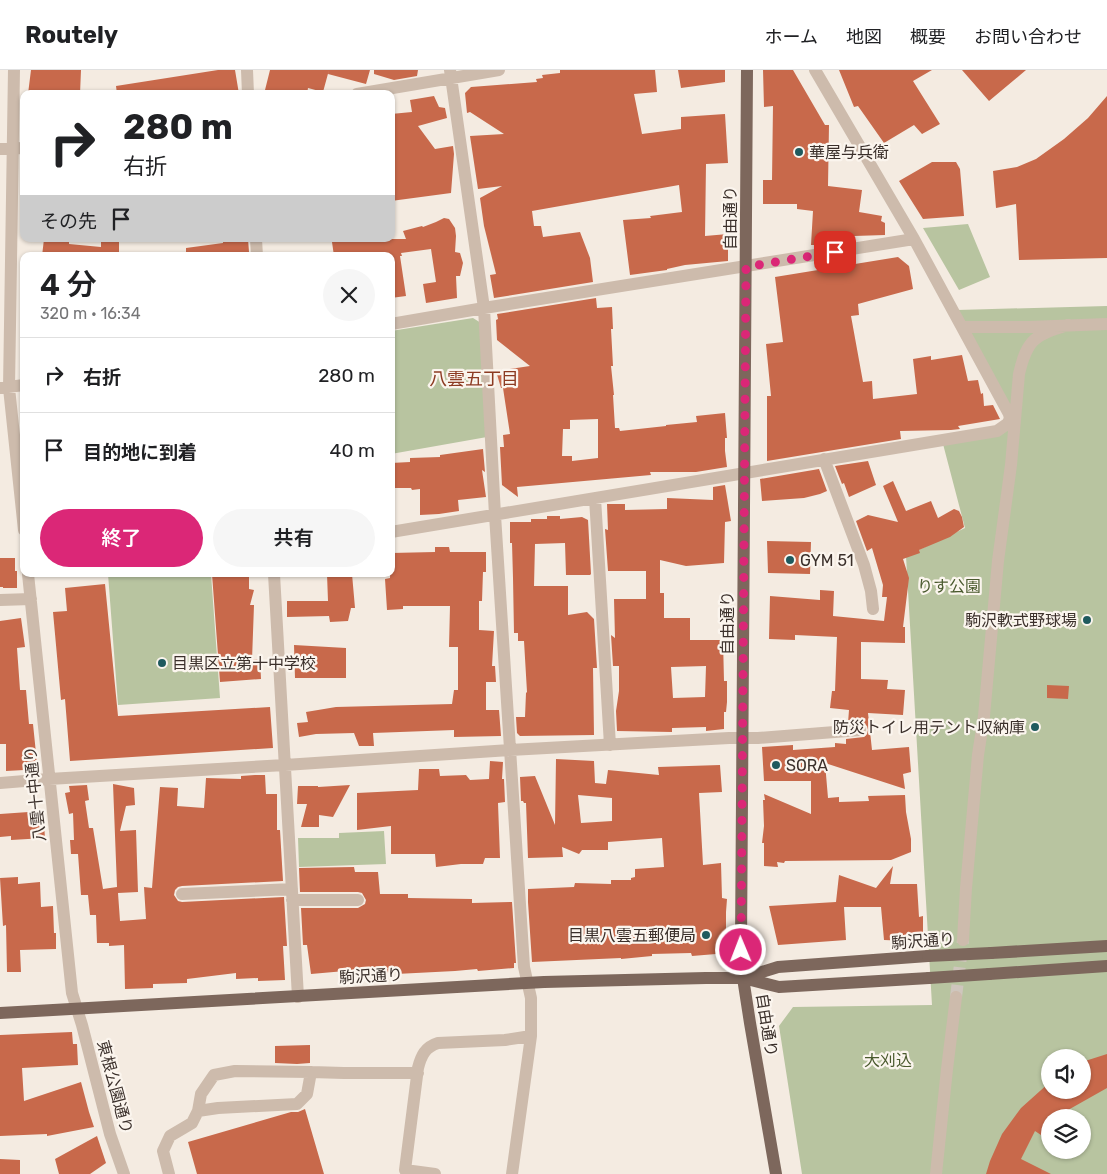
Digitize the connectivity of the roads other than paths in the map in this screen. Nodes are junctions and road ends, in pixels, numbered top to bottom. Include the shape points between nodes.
1 (14, 70) edge
2 (247, 70) edge
3 (499, 70) edge
4 (747, 70) edge
5 (815, 70) edge
6 (451, 74) edge
7 (248, 90) edge
8 (376, 90) edge
9 (12, 149) edge
10 (914, 240) junction
11 (746, 267) junction
12 (484, 308) junction
13 (395, 323) edge
14 (1107, 324) edge
15 (1068, 325) junction
16 (965, 332) junction
17 (20, 386) edge
18 (5, 388) edge
19 (824, 459) junction
20 (744, 472) junction
21 (595, 498) junction
22 (20, 500) edge
23 (496, 515) junction
24 (395, 531) edge
25 (28, 577) edge
26 (274, 577) edge
27 (31, 599) junction
28 (0, 600) edge
29 (873, 610) dead end
30 (860, 730) dead end
31 (742, 738) junction
32 (610, 745) junction
33 (510, 750) junction
34 (285, 765) junction
35 (49, 778) junction
36 (0, 783) edge
37 (182, 894) dead end
38 (292, 895) junction
39 (358, 900) dead end
40 (963, 940) tunnel mouth
41 (1107, 946) edge
42 (1107, 966) edge
43 (743, 978) junction
44 (527, 983) junction
45 (298, 997) junction
46 (956, 997) tunnel mouth
47 (77, 1009) junction
48 (0, 1013) edge
49 (531, 1036) junction
50 (312, 1072) junction
51 (418, 1073) junction
52 (198, 1111) junction
53 (124, 1174) edge
54 (169, 1174) edge
55 (435, 1174) edge
56 (512, 1174) edge
57 (776, 1174) edge
58 (936, 1174) edge

1 - 9 street
2 - 7 street
3 - 6 street
4 - 11 main road, 自由通り
5 - 10 street
6 - 8 street
6 - 12 street
9 - 18 street
10 - 11 street
10 - 16 street
11 - 12 street
11 - 20 main road, 自由通り
12 - 13 street
12 - 23 street
14 - 15 street
15 - 16 street
15 - 40 street via 1033,340 1019,374 978,755
16 - 19 street via 1009,414 1008,424 997,431
17 - 18 street
18 - 22 street
19 - 20 street
19 - 29 street via 864,565
20 - 21 street
20 - 31 main road, 自由通り
21 - 23 street
21 - 32 street
23 - 24 street
23 - 33 street
25 - 27 street, 八雲十中通り
26 - 34 street
27 - 28 street
27 - 35 street, 八雲十中通り
30 - 31 street
31 - 32 street
31 - 43 main road, 自由通り
32 - 33 street
33 - 34 street
33 - 44 street
34 - 35 street
34 - 38 street
35 - 36 street
35 - 47 street, 八雲十中通り via 72,993
37 - 38 street
38 - 39 street
38 - 45 street
41 - 43 main road, 駒沢通り, bridge via 778,967
42 - 43 main road, 駒沢通り, bridge via 779,987
43 - 44 main road, 駒沢通り
43 - 57 main road, 自由通り
44 - 45 main road, 駒沢通り
44 - 49 street via 531,998
45 - 47 main road, 駒沢通り
46 - 58 street
47 - 48 main road, 駒沢通り
47 - 53 street, 東根公園通り via 110,1134
49 - 51 street via 438,1042 426,1049
49 - 56 street
50 - 51 street
50 - 52 street via 307,1094 297,1104
50 - 52 street via 235,1071 214,1075 201,1094
51 - 55 street via 405,1170
52 - 54 street via 192,1123 170,1136 163,1151

